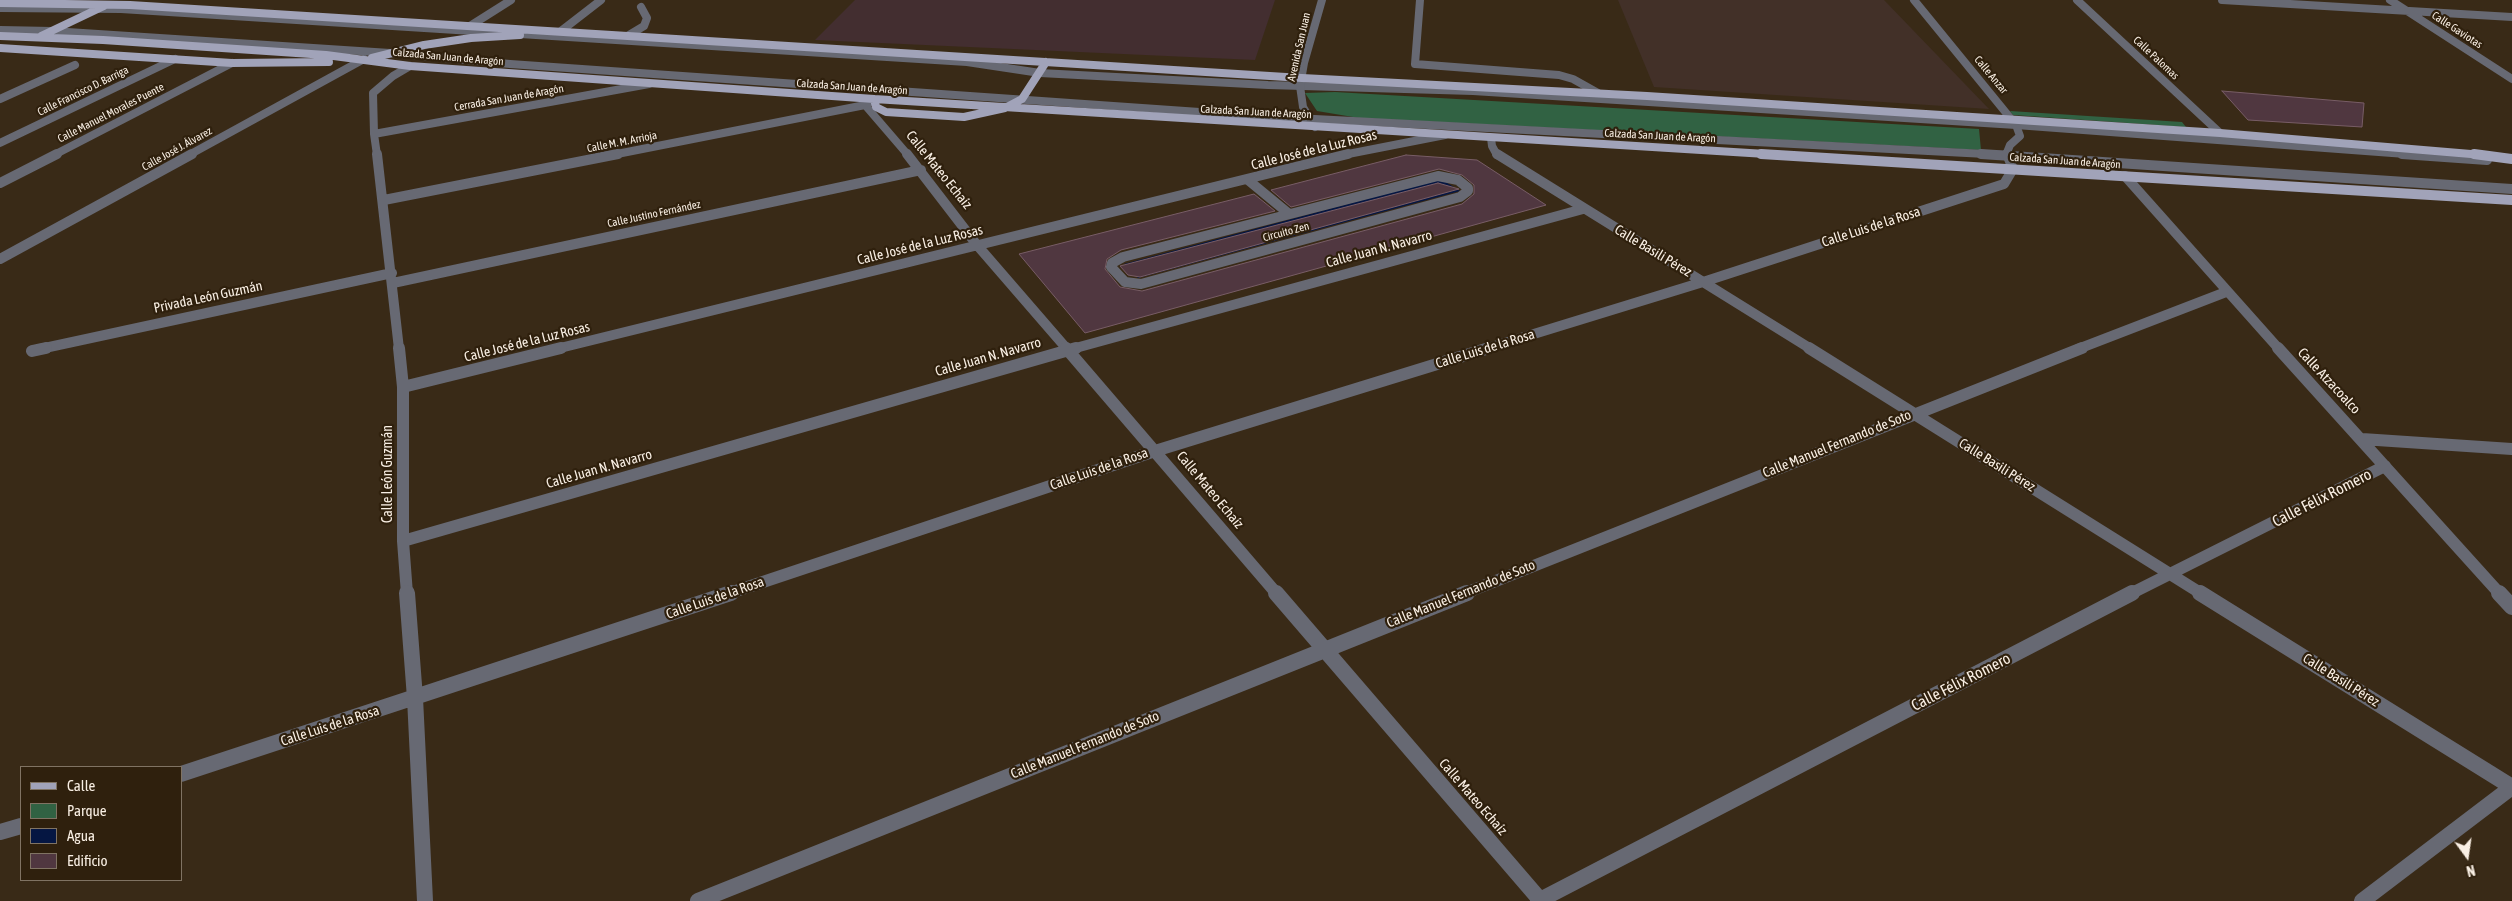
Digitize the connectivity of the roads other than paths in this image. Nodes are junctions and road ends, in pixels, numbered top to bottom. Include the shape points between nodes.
1 (116, 0) edge
2 (511, 0) edge
3 (601, 0) edge
4 (1322, 0) edge
5 (1420, 0) edge
6 (1914, 0) edge
7 (2077, 0) edge
8 (2222, 0) edge
9 (2390, 0) edge
10 (0, 3) edge
11 (108, 4) junction
12 (641, 7) dead end
13 (0, 8) edge
14 (98, 8) junction
15 (2406, 10) junction
16 (2512, 17) edge
17 (470, 26) junction
18 (0, 30) edge
19 (52, 31) junction
20 (560, 31) junction
21 (520, 35) junction
22 (629, 35) junction
23 (0, 36) edge
24 (39, 37) junction
25 (670, 37) junction
26 (0, 48) edge
27 (15, 48) junction
28 (390, 53) junction
29 (0, 56) edge
30 (175, 59) junction
31 (364, 59) junction
32 (1046, 62) junction
33 (232, 63) junction
34 (75, 65) dead end
35 (410, 66) junction
36 (1040, 74) junction
37 (2512, 79) edge
38 (1301, 82) junction
39 (649, 84) junction
40 (1598, 93) junction
41 (0, 99) edge
42 (1022, 99) junction
43 (870, 102) junction
44 (1005, 108) junction
45 (1308, 118) junction
46 (2015, 122) junction
47 (1315, 126) junction
48 (2220, 133) junction
49 (374, 134) junction
50 (1445, 135) junction
51 (1491, 138) junction
52 (0, 143) edge
53 (2006, 155) junction
54 (2512, 158) edge
55 (2512, 164) edge
56 (2013, 169) junction
57 (921, 170) junction
58 (2125, 176) junction
59 (1248, 180) junction
60 (0, 183) edge
61 (2512, 189) edge
62 (384, 200) junction
63 (2512, 200) edge
64 (1583, 209) junction
65 (1288, 213) junction
66 (977, 245) junction
67 (0, 259) edge
68 (392, 278) junction
69 (1703, 282) junction
70 (2226, 292) junction
71 (32, 350) dead end
72 (1069, 350) junction
73 (403, 387) junction
74 (1914, 413) junction
75 (2362, 438) junction
76 (2512, 449) edge
77 (1155, 451) junction
78 (2385, 466) junction
79 (403, 541) junction
80 (2170, 573) junction
81 (2512, 607) edge
82 (1324, 649) junction
83 (415, 698) junction
84 (182, 774) edge
85 (2512, 787) edge
86 (20, 826) edge
87 (0, 832) edge
88 (425, 901) edge
89 (698, 901) edge
90 (1540, 901) edge
91 (2362, 901) edge

1 - 11 main road
2 - 17 street
3 - 20 street
4 - 38 street, Avenida San Juan
5 - 40 street via 1414,64 1559,75
6 - 46 street, Calle Anzar
7 - 48 street, Calle Palomas
8 - 15 street
9 - 15 street, Calle Gaviotas
10 - 11 main road
11 - 14 main road
11 - 17 main road
12 - 22 street via 647,18 644,26
13 - 14 street
14 - 19 main road
14 - 21 street
15 - 16 street
15 - 37 street, Calle Gaviotas
17 - 20 main road
18 - 19 street
19 - 24 main road
19 - 28 street
20 - 22 main road
21 - 25 main road
21 - 28 main road via 471,38
21 - 36 street via 957,62
22 - 25 main road
23 - 24 main road, Calzada San Juan de Aragón
24 - 27 main road
24 - 31 main road, Calzada San Juan de Aragón
25 - 32 main road
26 - 27 main road
27 - 29 main road
27 - 30 main road
28 - 31 main road
28 - 42 street
30 - 33 main road
30 - 52 street, Calle Francisco D. Barriga
31 - 33 main road via 304,64
31 - 35 main road, Calzada San Juan de Aragón
31 - 67 street, Calle José J. Álvarez
32 - 36 main road
32 - 38 main road
33 - 60 street, Calle Manuel Morales Puente
34 - 41 street
35 - 39 main road, Calzada San Juan de Aragón
35 - 49 street, Calle León Guzmán via 373,93
36 - 38 street
36 - 42 main road
38 - 40 main road
38 - 45 street, Avenida San Juan via 1303,107
38 - 46 street
39 - 43 main road, Calzada San Juan de Aragón
39 - 49 street, Cerrada San Juan de Aragón
40 - 46 main road
42 - 44 main road
42 - 45 street
43 - 44 main road via 886,112 964,117
43 - 57 street, Calle Mateo Echaíz
43 - 62 street, Calle M. M. Arrioja
44 - 47 main road, Calzada San Juan de Aragón
45 - 47 street, Avenida San Juan
45 - 53 street
46 - 48 main road
46 - 53 street via 2020,136 2010,145
46 - 55 street
47 - 50 main road, Calzada San Juan de Aragón
48 - 54 main road
49 - 62 street, Calle León Guzmán
50 - 51 main road, Calzada San Juan de Aragón
50 - 59 street, Calle José de la Luz Rosas via 1351,153
51 - 56 main road, Calzada San Juan de Aragón
51 - 64 street, Calle Basili Pérez via 1498,156
53 - 56 street
53 - 61 street
56 - 58 main road, Calzada San Juan de Aragón
56 - 69 street, Calle Luis de la Rosa via 2004,184
57 - 66 street, Calle Mateo Echaíz
57 - 68 street, Calle Justino Fernández
58 - 63 main road, Calzada San Juan de Aragón
58 - 70 street, Calle Atzacoalco
59 - 65 street, Circuito Zen
59 - 66 street, Calle José de la Luz Rosas
62 - 68 street, Calle León Guzmán
64 - 69 street, Calle Basili Pérez
64 - 72 street, Calle Juan N. Navarro
65 - 65 street, Circuito Zen via 1431,177 1452,178 1468,188 1468,192 1460,197 1149,282 1125,282 1111,267 1124,257
66 - 72 street, Calle Mateo Echaíz
66 - 73 street, Calle José de la Luz Rosas
68 - 71 street, Privada León Guzmán
68 - 73 street, Calle León Guzmán
69 - 74 street, Calle Basili Pérez
69 - 77 street, Calle Luis de la Rosa
70 - 74 street, Calle Manuel Fernando de Soto
70 - 75 street, Calle Atzacoalco
72 - 77 street, Calle Mateo Echaíz
72 - 79 street, Calle Juan N. Navarro
73 - 79 street, Calle León Guzmán
74 - 80 street, Calle Basili Pérez
74 - 82 street, Calle Manuel Fernando de Soto
75 - 76 street
75 - 78 street, Calle Atzacoalco
77 - 82 street, Calle Mateo Echaíz
77 - 83 street, Calle Luis de la Rosa
78 - 80 street, Calle Félix Romero
78 - 81 street, Calle Atzacoalco
79 - 83 street, Calle León Guzmán
80 - 85 street, Calle Basili Pérez
80 - 90 street, Calle Félix Romero
82 - 89 street, Calle Manuel Fernando de Soto
82 - 90 street, Calle Mateo Echaíz
83 - 84 street, Calle Luis de la Rosa
83 - 88 street, Calle León Guzmán
85 - 91 street
86 - 87 street

